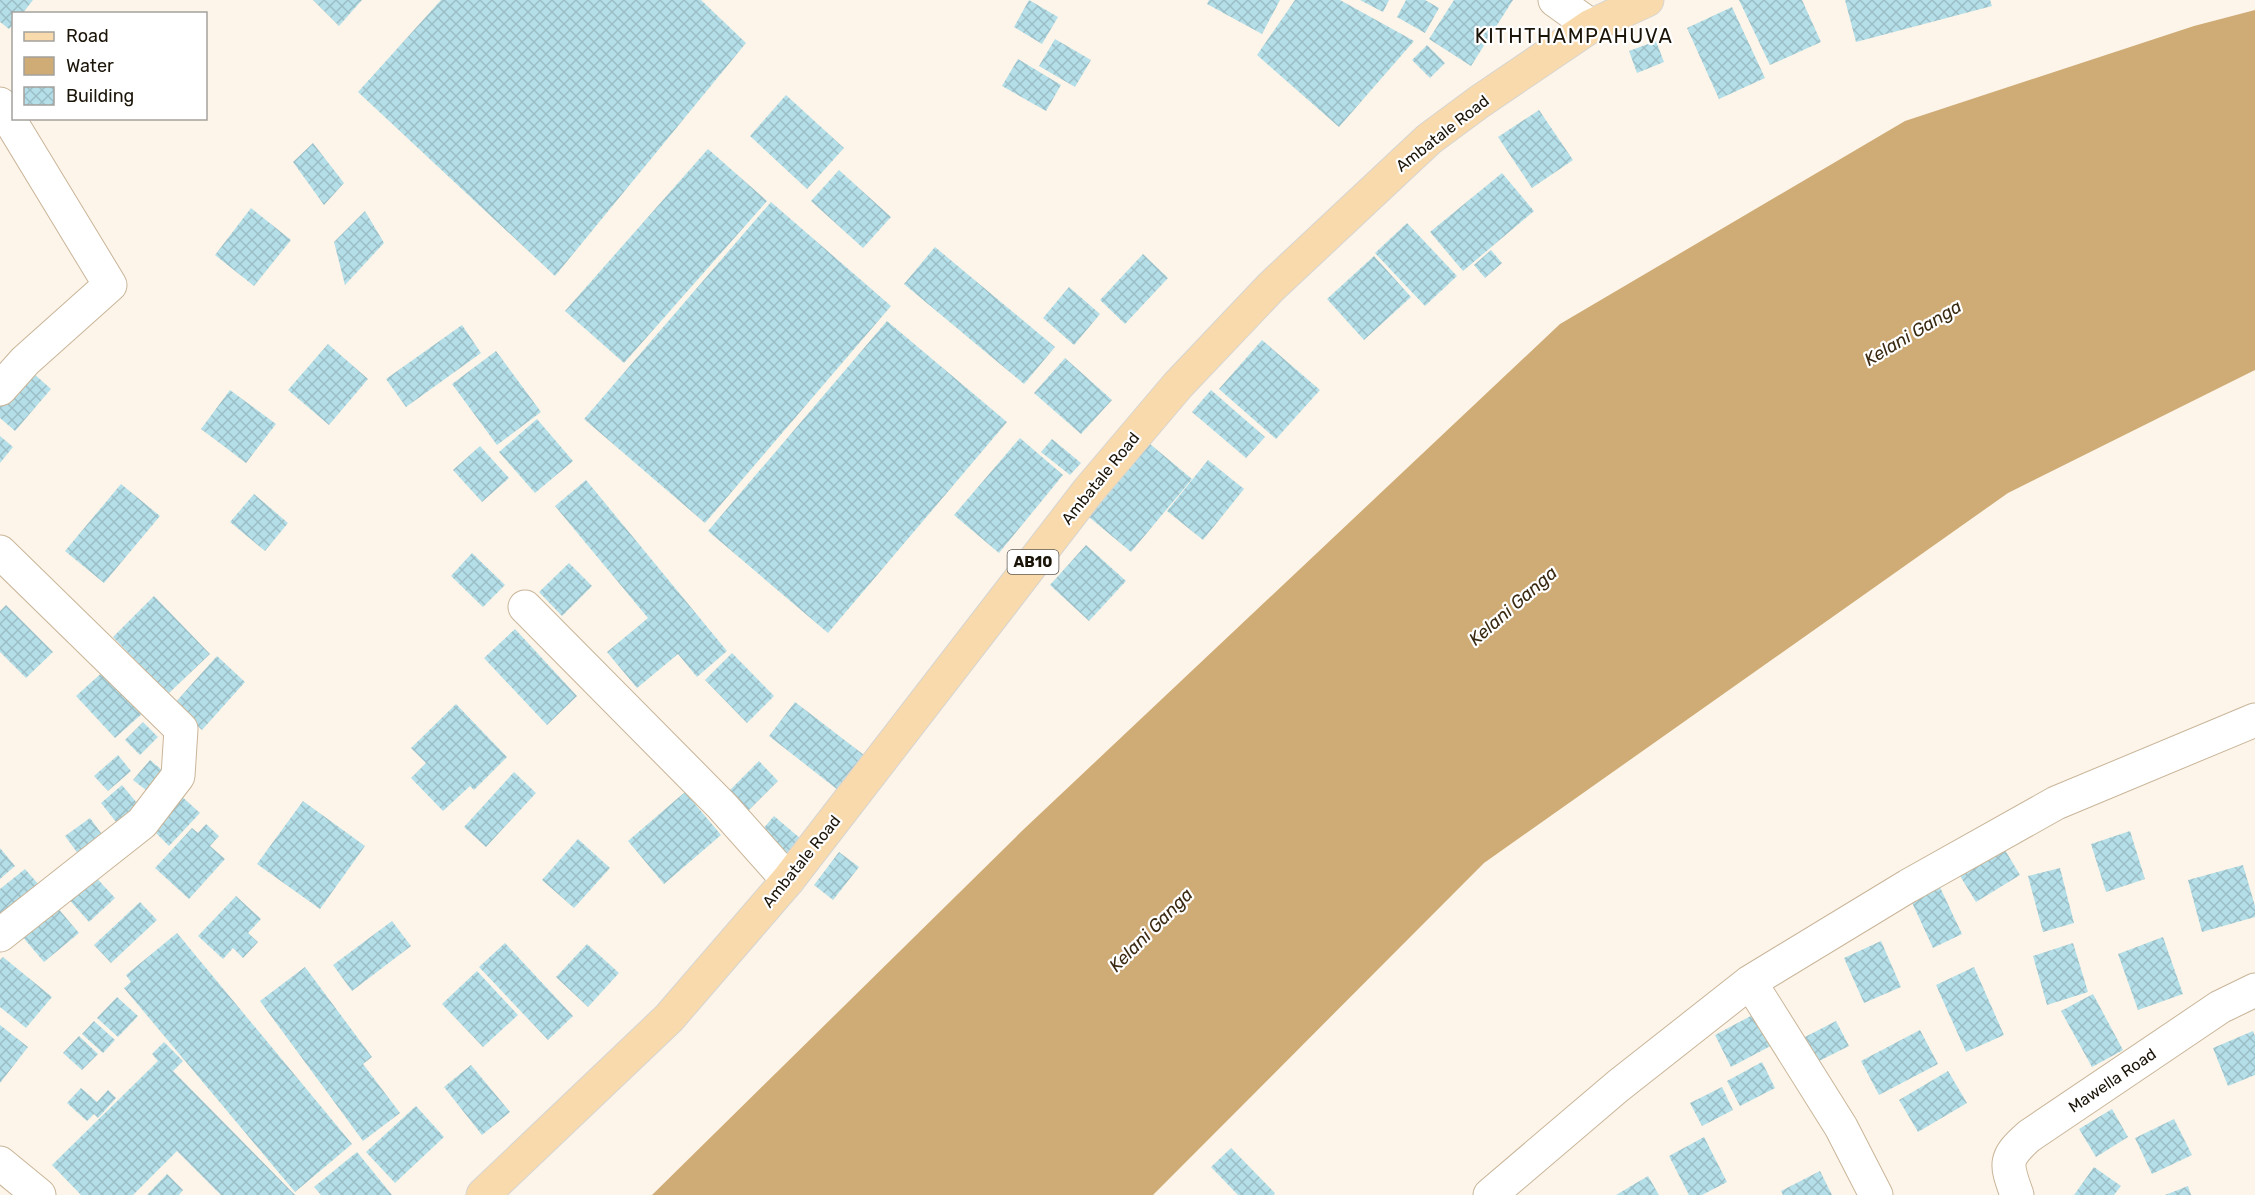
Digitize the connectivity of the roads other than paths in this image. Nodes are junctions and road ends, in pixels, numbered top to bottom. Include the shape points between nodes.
1 (1555, 0) edge
2 (1647, 0) edge
3 (1591, 27) junction
4 (0, 104) edge
5 (0, 389) edge
6 (0, 552) edge
7 (525, 607) dead end
8 (2255, 720) edge
9 (788, 880) junction
10 (0, 935) edge
11 (1750, 982) junction
12 (2255, 990) edge
13 (0, 1163) edge
14 (39, 1195) edge
15 (483, 1195) edge
16 (1490, 1195) edge
17 (1876, 1195) edge
18 (2017, 1195) edge

1 - 3 street
2 - 3 main road, Ambatale Road / AB10
3 - 9 main road, Ambatale Road / AB10 via 1430,139 1271,287 1178,385 1089,490
4 - 5 street via 110,285 25,361
6 - 10 street via 181,729 178,776 142,823
7 - 9 street via 722,806
8 - 11 street via 2056,803 1908,886
9 - 15 main road, Ambatale Road / AB10 via 669,1018
11 - 16 street via 1618,1086
11 - 17 street via 1841,1127
12 - 18 street, Mawella Road via 2220,1007 2029,1136 2012,1151 2008,1170
13 - 14 street

